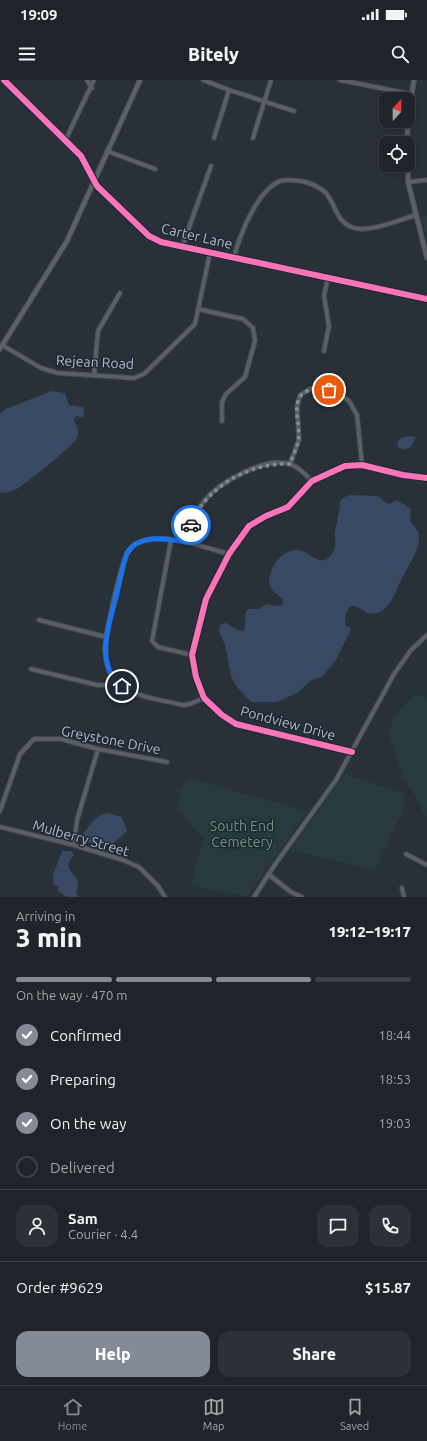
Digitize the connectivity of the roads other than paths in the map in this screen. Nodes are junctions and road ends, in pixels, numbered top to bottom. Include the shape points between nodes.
1 (4, 80) edge
2 (87, 80) edge
3 (94, 80) edge
4 (140, 80) edge
5 (203, 80) edge
6 (272, 80) edge
7 (340, 80) edge
8 (414, 80) edge
9 (92, 88) junction
10 (229, 90) junction
11 (401, 92) edge
12 (411, 92) edge
13 (264, 102) junction
14 (294, 111) dead end
15 (214, 138) dead end
16 (253, 138) dead end
17 (65, 141) junction
18 (107, 151) junction
19 (211, 166) dead end
20 (155, 169) dead end
21 (408, 172) edge
22 (427, 180) edge
23 (93, 181) junction
24 (408, 182) junction
25 (416, 216) junction
26 (182, 247) junction
27 (210, 252) junction
28 (234, 257) junction
29 (427, 258) edge
30 (328, 277) junction
31 (120, 293) dead end
32 (427, 299) edge
33 (198, 309) junction
34 (1, 347) edge
35 (324, 350) dead end
36 (94, 375) junction
37 (222, 421) dead end
38 (290, 464) junction
39 (362, 465) junction
40 (427, 478) edge
41 (312, 481) junction
42 (171, 540) junction
43 (186, 542) junction
44 (229, 554) junction
45 (39, 620) dead end
46 (427, 635) edge
47 (106, 637) junction
48 (425, 640) edge
49 (192, 655) junction
50 (32, 669) dead end
51 (114, 680) junction
52 (204, 698) junction
53 (98, 749) junction
54 (352, 752) junction
55 (167, 762) dead end
56 (0, 811) edge
57 (0, 827) edge
58 (74, 845) junction
59 (406, 854) dead end
60 (427, 865) edge
61 (268, 874) junction
62 (402, 888) dead end
63 (165, 897) edge
64 (254, 897) edge
65 (302, 897) edge
66 (404, 897) edge

1 - 17 street, Carter Lane
2 - 9 street
3 - 9 street
4 - 18 main road
5 - 10 street
6 - 13 street
7 - 11 street
8 - 12 main road
9 - 17 street
10 - 13 street
10 - 15 street
13 - 14 street
13 - 16 street
17 - 23 street, Carter Lane via 86,162
18 - 20 street
18 - 23 main road
19 - 26 street
21 - 24 main road
22 - 24 street
23 - 26 street, Carter Lane via 149,236
23 - 34 main road via 67,241
24 - 25 main road
25 - 28 street via 364,229 351,227 338,217 326,194 315,185 297,180 278,182 257,204 239,237
25 - 29 main road
26 - 27 street, Carter Lane
27 - 28 street, Carter Lane
27 - 33 street, Rejean Road
28 - 30 street, Carter Lane
30 - 32 street, Carter Lane
30 - 35 street via 324,296 329,326
31 - 36 street via 98,331
33 - 36 street, Rejean Road via 195,324 144,374 134,378
33 - 37 street via 243,319 253,328 255,341 245,377 226,394 222,402
34 - 36 street, Rejean Road via 41,368 58,373
38 - 39 street via 299,440 296,406 300,395 310,389 321,388 350,400 357,415
38 - 41 street via 304,472
38 - 43 street via 273,464 253,470 229,480 214,491 196,514
39 - 40 street, Pondview Drive
39 - 41 street, Pondview Drive via 345,466
41 - 44 street, Pondview Drive via 288,507 249,526
42 - 43 street
42 - 47 street via 141,541 131,547 125,560
42 - 49 street via 152,641 158,647
43 - 44 street
44 - 49 street, Pondview Drive via 206,599
45 - 47 street
46 - 48 street
47 - 51 street via 105,652 108,668
48 - 54 street via 411,650 394,674
49 - 52 street, Pondview Drive via 196,677
50 - 51 street via 97,685 106,685
51 - 52 street via 139,694 183,705
52 - 54 street, Pondview Drive via 236,724
53 - 55 street, Greystone Drive
53 - 56 street, Greystone Drive via 61,739 34,740 20,754
53 - 58 street via 78,820
54 - 61 street via 336,780
57 - 58 street, Mulberry Street
58 - 63 street, Mulberry Street via 107,854 139,867
59 - 60 street
61 - 64 street
61 - 65 street via 291,892
62 - 66 street

